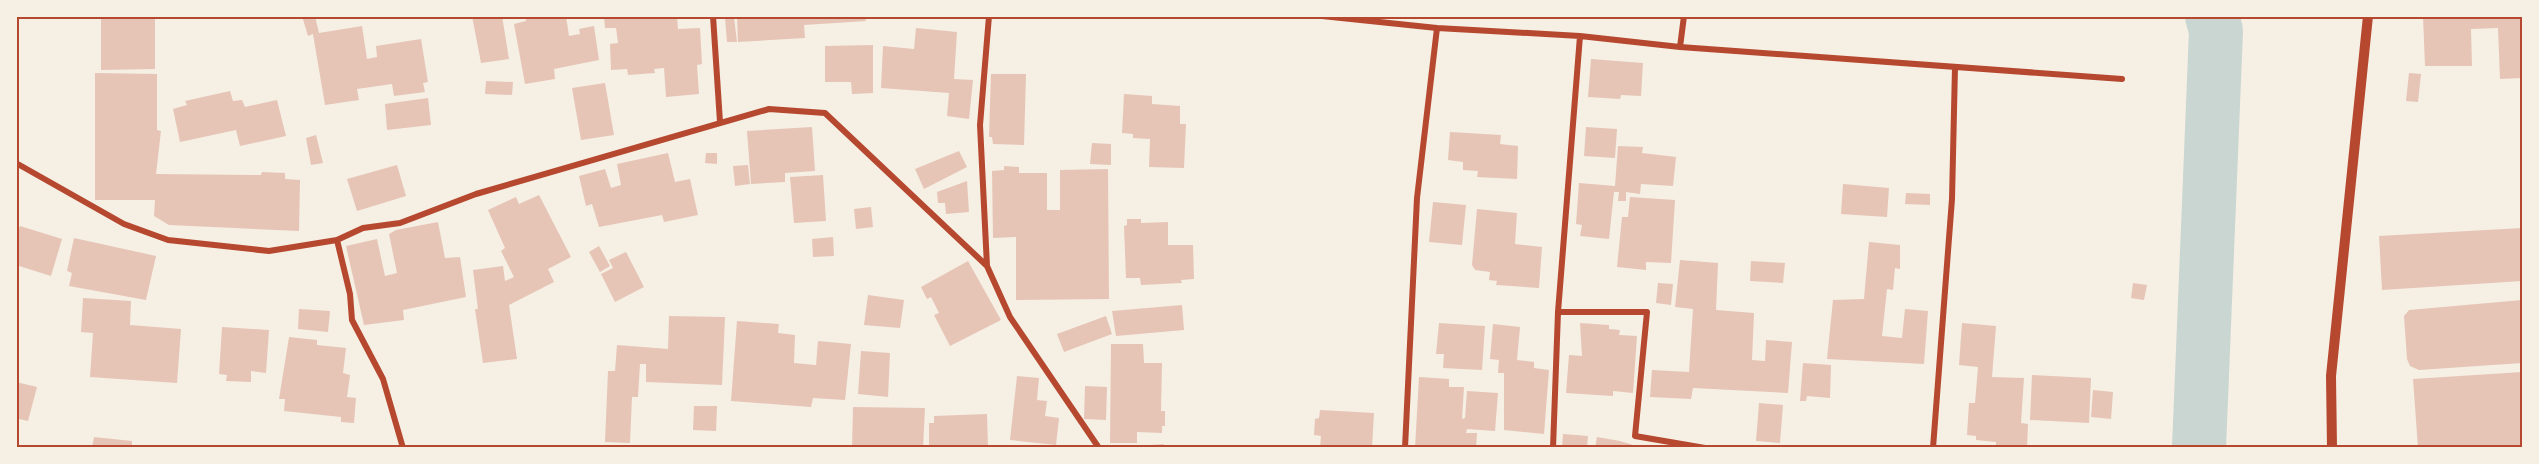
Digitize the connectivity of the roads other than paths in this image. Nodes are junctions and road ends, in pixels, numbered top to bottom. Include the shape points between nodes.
1 (713, 16) edge
2 (989, 16) edge
3 (1322, 16) edge
4 (1684, 16) edge
5 (2368, 16) edge
6 (1437, 27) junction
7 (1580, 36) junction
8 (1680, 47) junction
9 (1954, 67) junction
10 (2122, 79) dead end
11 (720, 122) junction
12 (16, 163) edge
13 (337, 240) junction
14 (987, 266) junction
15 (1558, 312) junction
16 (404, 447) edge
17 (1099, 447) edge
18 (1405, 447) edge
19 (1553, 447) edge
20 (1705, 447) edge
21 (1933, 447) edge
22 (2332, 447) edge

1 - 11 street
2 - 14 street via 980,125
3 - 6 street
4 - 8 street
5 - 22 street via 2331,376
6 - 7 street
6 - 18 street via 1417,198
7 - 8 street
7 - 15 street
8 - 9 street
9 - 10 street
9 - 21 street via 1952,200
11 - 13 street via 476,194 400,223 363,228
11 - 14 street via 770,109 825,113
12 - 13 street via 124,224 168,240 269,251
13 - 16 street via 350,294 351,320 383,379
14 - 17 street via 1010,317
15 - 19 street
15 - 20 street via 1647,312 1635,436

